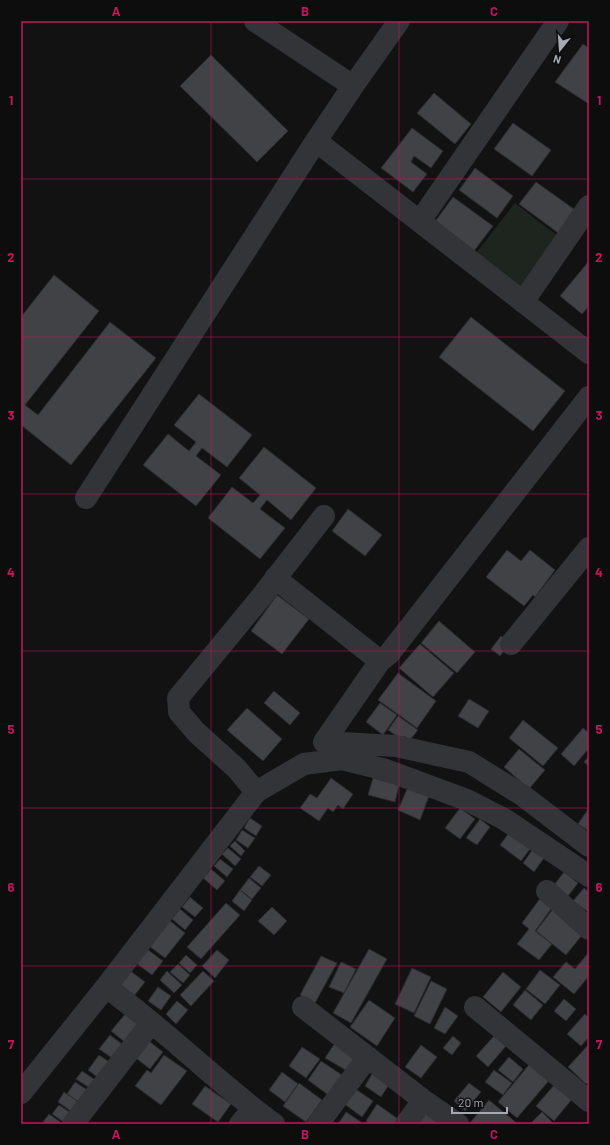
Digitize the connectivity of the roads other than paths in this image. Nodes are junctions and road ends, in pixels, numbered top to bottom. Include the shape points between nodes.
1 (255, 21) edge
2 (399, 21) edge
3 (558, 21) edge
4 (353, 86) junction
5 (316, 141) junction
6 (589, 206) edge
7 (420, 221) junction
8 (523, 302) junction
9 (589, 353) edge
10 (589, 397) edge
11 (86, 498) dead end
12 (324, 516) dead end
13 (589, 548) edge
14 (275, 578) junction
15 (512, 644) dead end
16 (380, 661) junction
17 (314, 752) junction
18 (256, 792) junction
19 (589, 846) edge
20 (589, 876) edge
21 (547, 891) dead end
22 (589, 929) edge
23 (112, 992) junction
24 (303, 1007) dead end
25 (475, 1007) dead end
26 (144, 1017) junction
27 (368, 1057) junction
28 (21, 1093) edge
29 (423, 1100) junction
30 (589, 1101) edge
31 (246, 1116) edge
32 (73, 1124) edge
33 (274, 1124) edge
34 (318, 1124) edge
35 (406, 1124) edge
36 (458, 1124) edge

1 - 4 street
2 - 4 street
3 - 7 street
4 - 5 street
5 - 7 street
5 - 11 street
6 - 8 street
7 - 8 street
8 - 9 street
10 - 16 street via 389,654
12 - 14 street
13 - 15 street
14 - 16 street
14 - 18 street via 178,698 179,712 196,732 237,769
16 - 17 street
17 - 18 street
17 - 19 street via 396,746 468,762 522,795
17 - 20 street via 386,770 467,800 504,819
18 - 23 street
21 - 22 street
23 - 26 street
23 - 28 street
24 - 27 street
25 - 30 street
26 - 31 street
26 - 32 street
27 - 29 street
27 - 34 street
29 - 35 street
29 - 36 street
31 - 33 street

